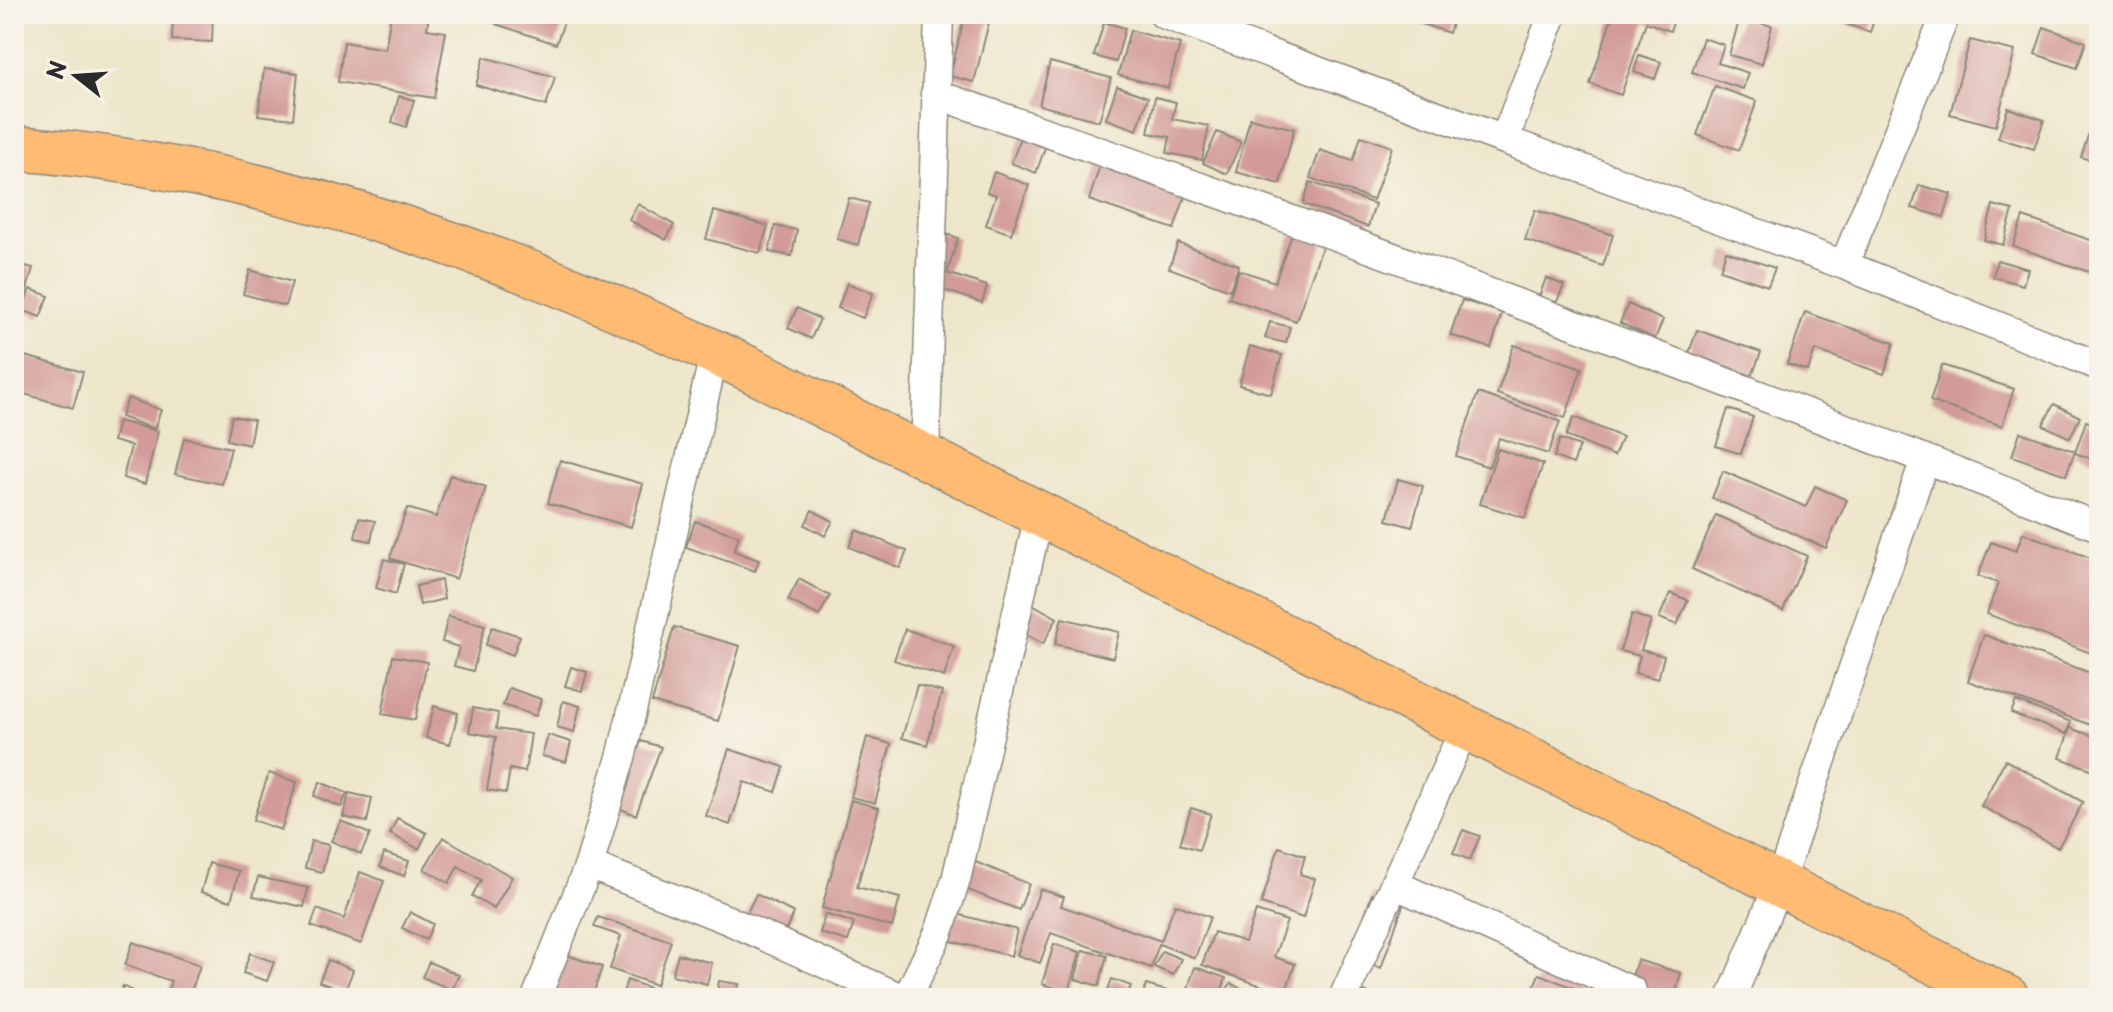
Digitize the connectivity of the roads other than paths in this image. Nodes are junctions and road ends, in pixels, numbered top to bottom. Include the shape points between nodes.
1 (939, 14) edge
2 (1163, 14) edge
3 (1553, 14) edge
4 (1946, 14) edge
5 (935, 94) junction
6 (1505, 138) junction
7 (14, 148) edge
8 (1844, 265) junction
9 (715, 351) junction
10 (2099, 366) edge
11 (925, 458) junction
12 (1925, 459) junction
13 (1039, 515) junction
14 (2099, 527) edge
15 (1465, 727) junction
16 (589, 865) junction
17 (1394, 884) junction
18 (1779, 884) junction
19 (1632, 991) dead end
20 (536, 998) edge
21 (904, 998) edge
22 (1343, 998) edge
23 (1731, 998) edge
24 (2007, 998) edge

1 - 5 street
2 - 6 street
3 - 6 street
4 - 8 street
5 - 11 street
5 - 12 street via 1144,166
6 - 8 street
7 - 9 main road via 83,153 247,185 407,229 583,292
8 - 10 street
9 - 11 main road
9 - 16 street via 622,754
11 - 13 main road
12 - 14 street
12 - 18 street
13 - 15 main road
13 - 21 street via 956,880 939,932
15 - 17 street
15 - 18 main road
16 - 20 street
16 - 21 street
17 - 19 street
17 - 22 street
18 - 23 street
18 - 24 main road

